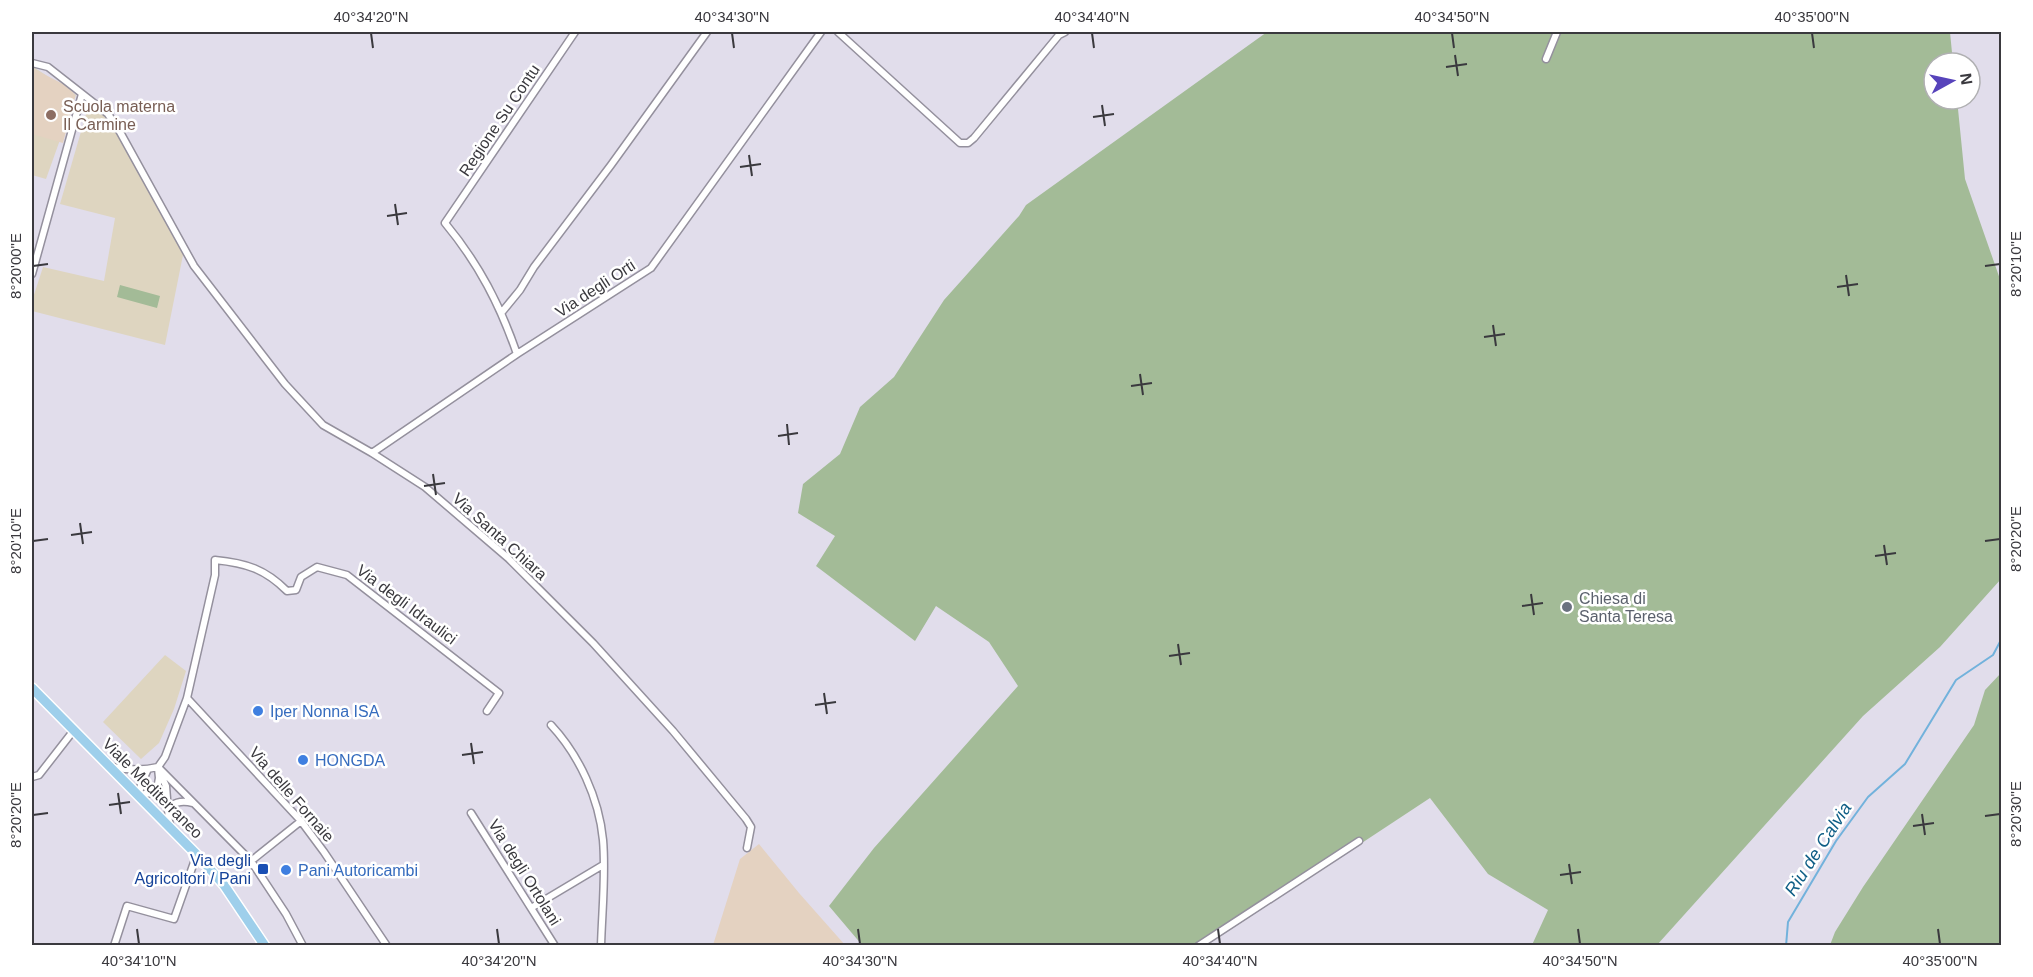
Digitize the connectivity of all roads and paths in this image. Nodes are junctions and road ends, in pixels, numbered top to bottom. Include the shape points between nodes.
1 (575, 32) edge
2 (707, 32) edge
3 (820, 32) edge
4 (838, 32) edge
5 (1065, 32) edge
6 (1557, 32) edge
7 (1546, 59) dead end
8 (32, 63) edge
9 (82, 94) junction
10 (32, 273) edge
11 (502, 312) junction
12 (517, 354) junction
13 (372, 453) junction
14 (32, 688) edge
15 (187, 698) junction
16 (487, 711) dead end
17 (550, 725) dead end
18 (74, 730) junction
19 (111, 766) junction
20 (158, 767) junction
21 (148, 769) junction
22 (32, 777) edge
23 (166, 786) junction
24 (178, 788) junction
25 (158, 789) junction
26 (139, 795) junction
27 (194, 803) junction
28 (168, 811) junction
29 (471, 813) dead end
30 (301, 821) junction
31 (171, 828) junction
32 (1359, 841) dead end
33 (747, 848) dead end
34 (197, 854) junction
35 (251, 861) junction
36 (603, 865) junction
37 (531, 908) junction
38 (114, 945) edge
39 (265, 945) edge
40 (303, 945) edge
41 (387, 945) edge
42 (555, 945) edge
43 (602, 945) edge
44 (1198, 945) edge

1 - 11 street, Regione Su Contu via 446,223 467,249
2 - 11 street
3 - 12 street, Via degli Orti via 651,268
4 - 5 street via 960,143 974,138
6 - 7 street
8 - 9 street, Via Santa Chiara via 48,67
9 - 10 street
9 - 13 street, Via Santa Chiara via 108,114 195,266 259,352 323,425
11 - 12 street
12 - 13 street, Via degli Orti
13 - 33 street, Via Santa Chiara via 469,524 593,643 746,819 751,827
14 - 18 main road, Viale Mediterraneo
15 - 16 street, Via degli Idraulici via 215,560 241,563 273,577 287,591 296,590 301,577 317,567 348,575 499,693
15 - 20 street, Via degli Idraulici
15 - 30 street, Via delle Fornaie
17 - 36 street via 565,741 588,784 599,819
18 - 19 main road, Viale Mediterraneo
18 - 22 street via 39,775
19 - 21 street
19 - 26 main road, Viale Mediterraneo
20 - 21 street
20 - 23 street
20 - 24 street
20 - 25 street, Via degli Idraulici
21 - 26 street
23 - 24 street
23 - 25 street
23 - 28 street
24 - 27 street
25 - 26 street
26 - 31 main road, Viale Mediterraneo
27 - 28 street via 175,803
27 - 35 street
28 - 31 street
29 - 37 street, Via degli Ortolani
30 - 35 street
30 - 41 street, Via delle Fornaie
31 - 34 main road, Viale Mediterraneo
32 - 44 street
34 - 38 street via 174,919 127,906
34 - 39 main road, Viale Mediterraneo via 225,885
35 - 40 street
36 - 37 street
36 - 43 street
37 - 42 street, Via degli Ortolani

